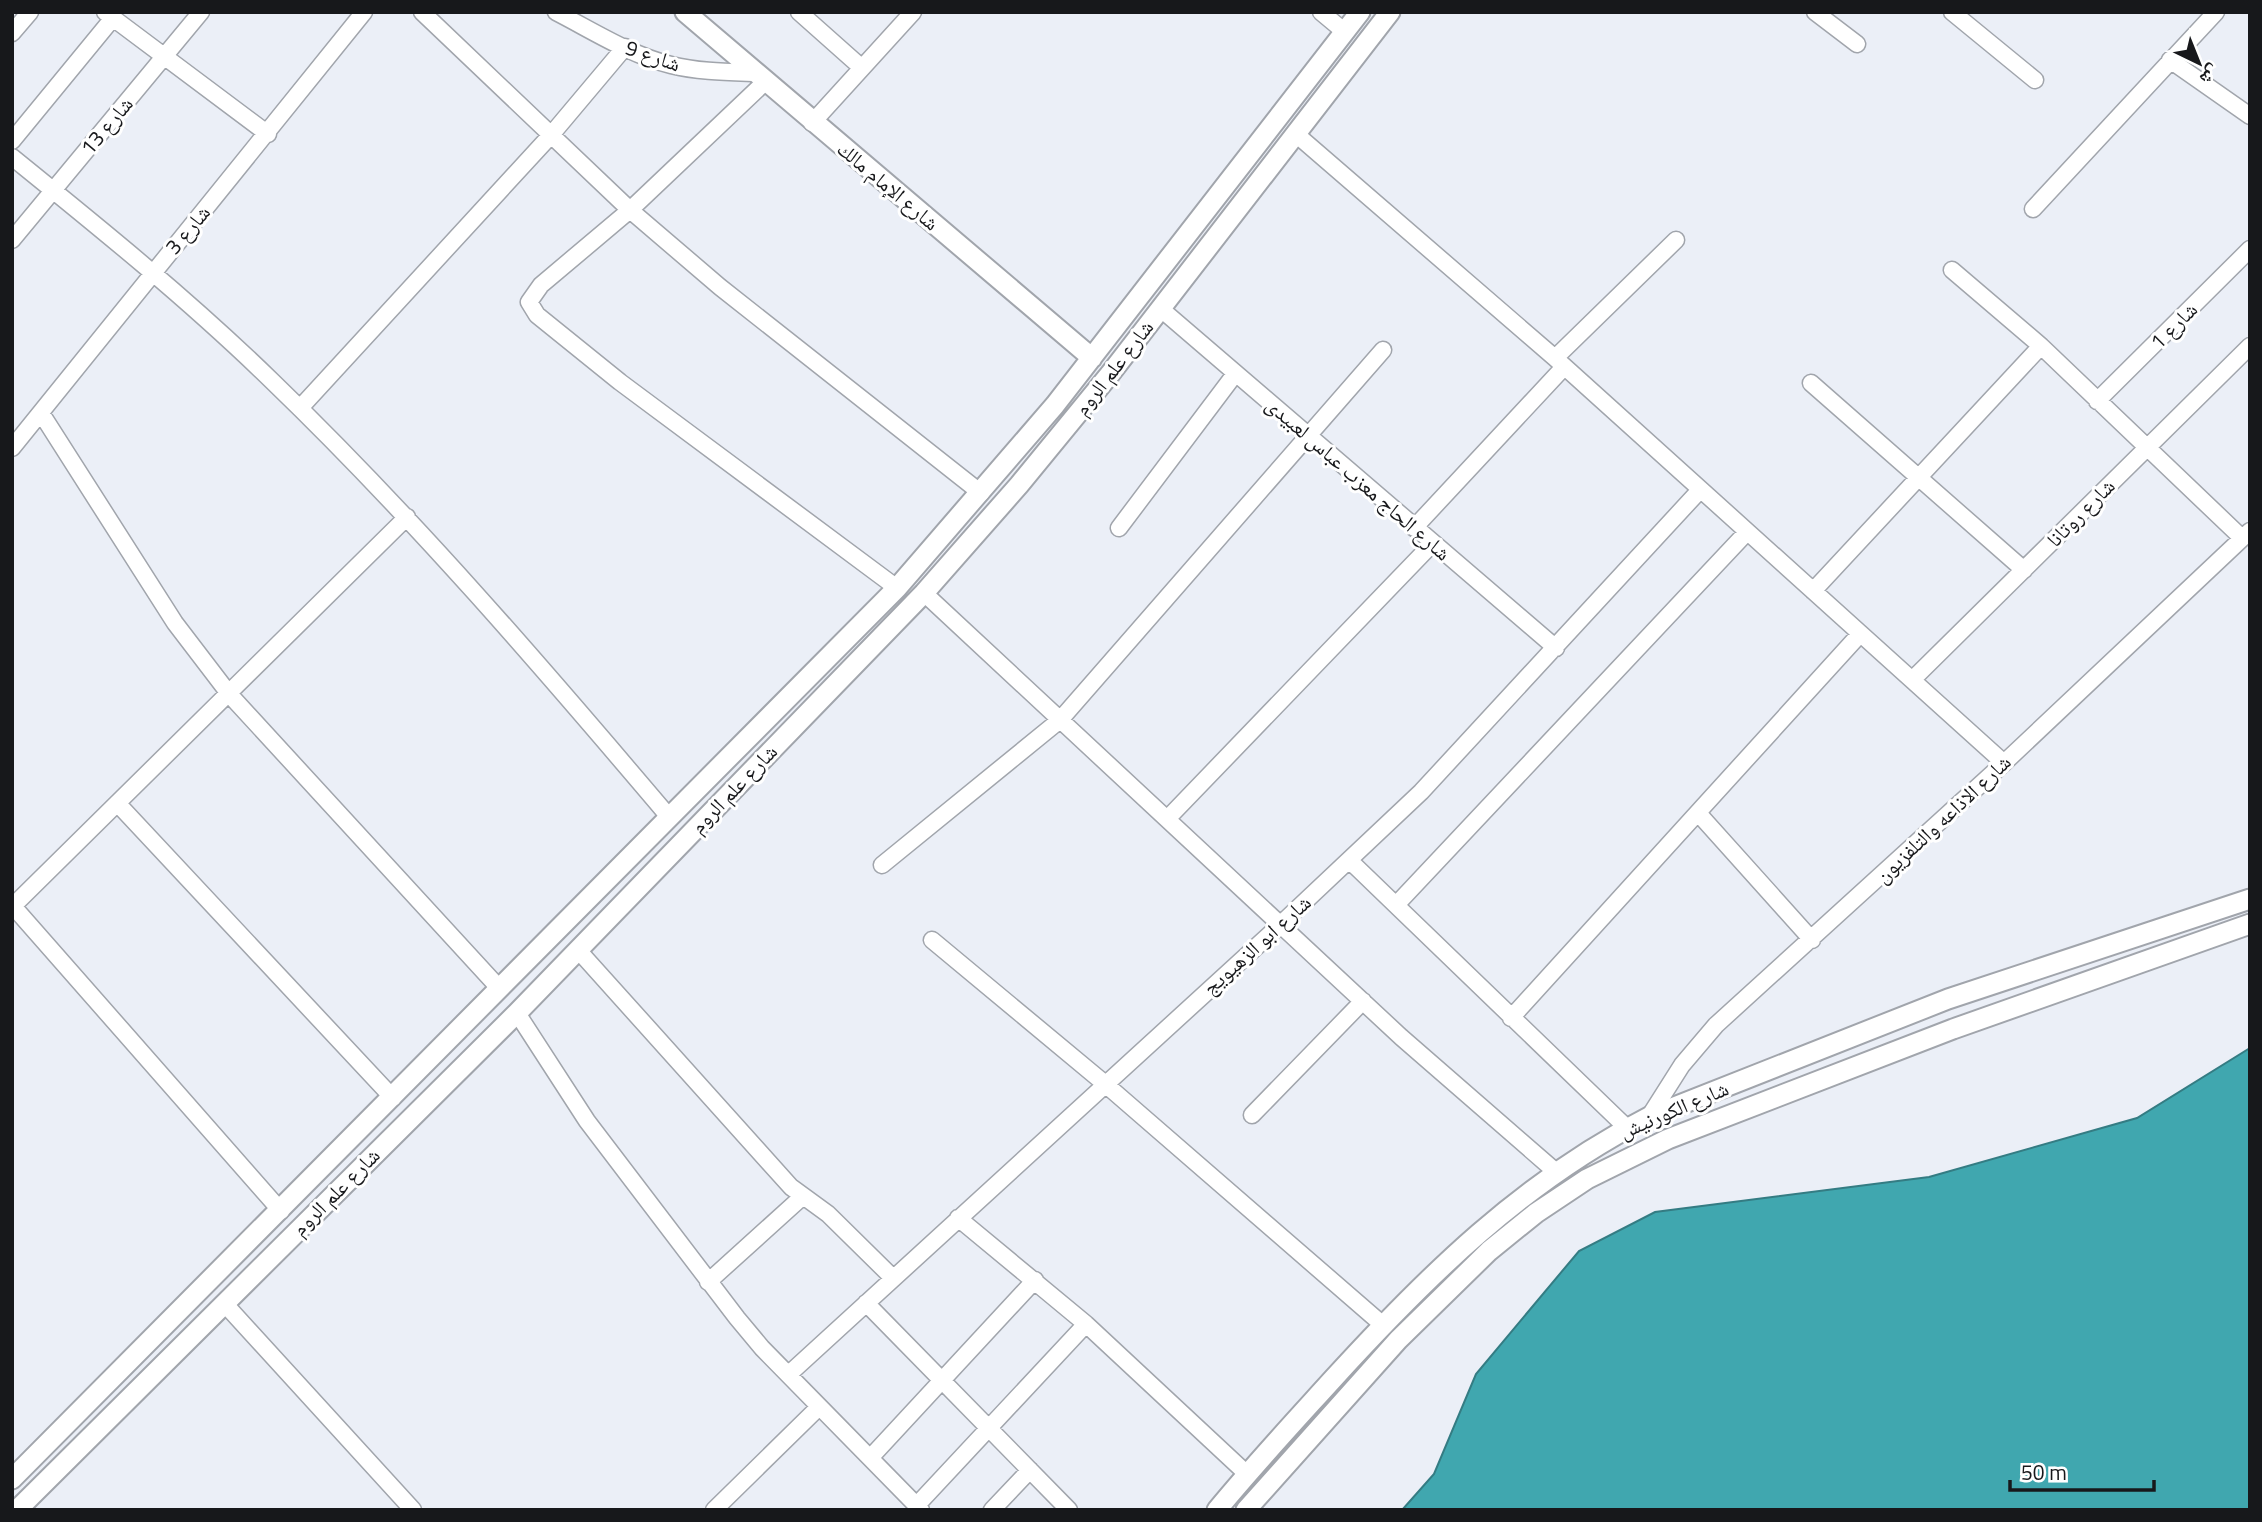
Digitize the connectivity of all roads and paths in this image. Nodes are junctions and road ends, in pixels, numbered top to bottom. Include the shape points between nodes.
1 (30, 12) edge
2 (201, 12) edge
3 (364, 12) edge
4 (422, 12) edge
5 (556, 12) edge
6 (685, 12) edge
7 (799, 12) edge
8 (913, 12) edge
9 (1321, 12) edge
10 (1360, 12) edge
11 (1390, 12) edge
12 (1815, 12) edge
13 (1952, 12) edge
14 (2216, 12) edge
15 (109, 15) edge
16 (1345, 32) junction
17 (12, 33) edge
18 (1857, 44) dead end
19 (625, 47) junction
20 (166, 56) junction
21 (2170, 60) junction
22 (862, 68) junction
23 (762, 77) junction
24 (2035, 80) dead end
25 (2250, 116) edge
26 (812, 123) junction
27 (268, 134) junction
28 (551, 135) junction
29 (1297, 135) junction
30 (12, 141) edge
31 (12, 157) edge
32 (1234, 178) junction
33 (54, 190) junction
34 (1253, 192) junction
35 (2033, 209) dead end
36 (630, 210) junction
37 (12, 240) edge
38 (1676, 240) dead end
39 (2250, 249) edge
40 (1952, 271) dead end
41 (154, 272) junction
42 (1161, 309) junction
43 (2041, 346) junction
44 (2250, 346) edge
45 (1383, 350) dead end
46 (1092, 358) junction
47 (1560, 362) junction
48 (1235, 374) junction
49 (1811, 383) dead end
50 (2097, 401) junction
51 (300, 408) junction
52 (41, 414) junction
53 (1307, 436) junction
54 (13, 447) edge
55 (2147, 448) junction
56 (1921, 477) junction
57 (1700, 490) junction
58 (981, 493) junction
59 (407, 517) junction
60 (1119, 528) dead end
61 (1414, 528) junction
62 (1747, 532) junction
63 (2246, 535) edge
64 (1432, 544) junction
65 (2024, 570) junction
66 (897, 588) junction
67 (1813, 591) junction
68 (925, 593) junction
69 (1860, 634) junction
70 (1556, 648) junction
71 (1912, 680) junction
72 (230, 695) junction
73 (769, 717) junction
74 (1060, 720) junction
75 (786, 735) junction
76 (2004, 763) junction
77 (118, 804) junction
78 (1698, 813) junction
79 (670, 818) junction
80 (1168, 818) junction
81 (1349, 860) junction
82 (882, 865) dead end
83 (2250, 899) edge
84 (1396, 905) junction
85 (13, 906) edge
86 (2250, 924) edge
87 (1280, 925) junction
88 (932, 940) dead end
89 (1812, 940) junction
90 (578, 950) junction
91 (500, 989) junction
92 (1363, 1001) junction
93 (517, 1013) junction
94 (1511, 1018) junction
95 (1104, 1083) junction
96 (393, 1098) junction
97 (1252, 1115) dead end
98 (1654, 1115) junction
99 (1628, 1128) junction
100 (1668, 1139) junction
101 (1555, 1171) junction
102 (802, 1197) junction
103 (281, 1211) junction
104 (958, 1218) junction
105 (893, 1278) junction
106 (1035, 1280) junction
107 (708, 1282) junction
108 (224, 1303) junction
109 (866, 1303) junction
110 (1086, 1324) junction
111 (1382, 1325) junction
112 (789, 1374) junction
113 (942, 1381) junction
114 (819, 1407) junction
115 (989, 1428) junction
116 (870, 1458) junction
117 (1030, 1470) junction
118 (1247, 1474) junction
119 (12, 1479) edge
120 (919, 1507) edge
121 (17, 1510) edge
122 (413, 1510) edge
123 (714, 1510) edge
124 (992, 1510) edge
125 (1069, 1510) edge
126 (1217, 1510) edge
127 (1246, 1510) edge

1 - 17 street
2 - 20 street, شارع 13
3 - 27 street, شارع 3
4 - 28 street
5 - 19 street, شارع 9
6 - 23 street, شارع الإمام مالك
7 - 22 street
8 - 22 street
9 - 16 street
10 - 16 street, شارع علم الروم
11 - 29 street, شارع علم الروم
12 - 18 street
13 - 24 street
14 - 21 street
15 - 20 street
15 - 30 street
16 - 32 street, شارع علم الروم
19 - 23 street, شارع 9 via 694,70
19 - 28 street
20 - 27 street
20 - 33 street, شارع 13
21 - 25 street
21 - 35 street
22 - 26 street
23 - 26 street, شارع الإمام مالك
23 - 36 street
26 - 46 street, شارع الإمام مالك
27 - 41 street, شارع 3
28 - 36 street
28 - 51 street
29 - 34 street, شارع علم الروم
29 - 47 street
31 - 33 street
32 - 34 street
32 - 46 street, شارع علم الروم
33 - 37 street, شارع 13
33 - 41 street
34 - 42 street, شارع علم الروم
36 - 58 street
36 - 66 street via 541,285 529,302 531,308 642,399
38 - 47 street
39 - 50 street, شارع 1
40 - 43 street
41 - 51 street
41 - 52 street, شارع 3
42 - 48 street, شارع الحاج معزب عباس لعبيدى
42 - 68 street, شارع علم الروم
43 - 50 street
43 - 56 street
44 - 55 street, شارع روتانا
45 - 53 street
46 - 58 street, شارع علم الروم
47 - 57 street
47 - 61 street
48 - 53 street, شارع الحاج معزب عباس لعبيدى
48 - 60 street
49 - 56 street
50 - 55 street
51 - 59 street
52 - 54 street, شارع 3
52 - 72 street via 176,623
53 - 61 street, شارع الحاج معزب عباس لعبيدى
53 - 74 street
55 - 63 street
55 - 65 street, شارع روتانا
56 - 65 street
56 - 67 street
57 - 62 street
57 - 70 street, شارع ابو الزهيويج
58 - 66 street, شارع علم الروم
59 - 72 street
59 - 79 street via 490,606
61 - 64 street, شارع الحاج معزب عباس لعبيدى
62 - 67 street
62 - 84 street
63 - 76 street, شارع الاذاعه والتلفزيون
64 - 70 street, شارع الحاج معزب عباس لعبيدى
64 - 80 street
65 - 71 street, شارع روتانا
66 - 73 street, شارع علم الروم
67 - 69 street
68 - 74 street
68 - 75 street, شارع علم الروم
69 - 71 street
69 - 78 street
70 - 81 street, شارع ابو الزهيويج
71 - 76 street
72 - 77 street
72 - 91 street
73 - 75 street
73 - 79 street, شارع علم الروم
74 - 80 street
74 - 82 street
75 - 90 street, شارع علم الروم
76 - 89 street, شارع الاذاعه والتلفزيون
77 - 85 street
77 - 96 street
78 - 89 street
78 - 94 street
79 - 91 street, شارع علم الروم
80 - 87 street
81 - 84 street
81 - 87 street, شارع ابو الزهيويج
83 - 98 street, شارع الكورنيش via 1948,999
84 - 94 street
85 - 103 street
86 - 100 street, شارع الكورنيش via 1953,1029
87 - 92 street
87 - 95 street, شارع ابو الزهيويج
88 - 95 street
89 - 98 street, شارع الاذاعه والتلفزيون via 1716,1025 1682,1065
90 - 93 street, شارع علم الروم
90 - 102 street
91 - 96 street, شارع علم الروم
92 - 97 street
92 - 101 street
93 - 107 street via 587,1121
93 - 108 street, شارع علم الروم
94 - 99 street
95 - 104 street, شارع ابو الزهيويج
95 - 111 street
96 - 103 street, شارع علم الروم
98 - 99 street, شارع الكورنيش
98 - 100 street
99 - 101 street, شارع الكورنيش
100 - 127 street, شارع الكورنيش via 1561,1195 1489,1251 1398,1340
101 - 111 street, شارع الكورنيش via 1479,1231
102 - 105 street via 828,1214
102 - 107 street
103 - 119 street, شارع علم الروم
104 - 105 street, شارع ابو الزهيويج
104 - 106 street
105 - 109 street, شارع ابو الزهيويج
106 - 110 street
106 - 113 street
107 - 112 street
108 - 121 street, شارع علم الروم
108 - 122 street
109 - 112 street, شارع ابو الزهيويج
109 - 113 street
110 - 115 street
110 - 118 street
111 - 118 street, شارع الكورنيش
112 - 114 street
113 - 115 street
113 - 116 street
114 - 116 street
114 - 123 street
115 - 117 street
115 - 120 street
116 - 120 street
117 - 124 street
117 - 125 street
118 - 126 street, شارع الكورنيش

